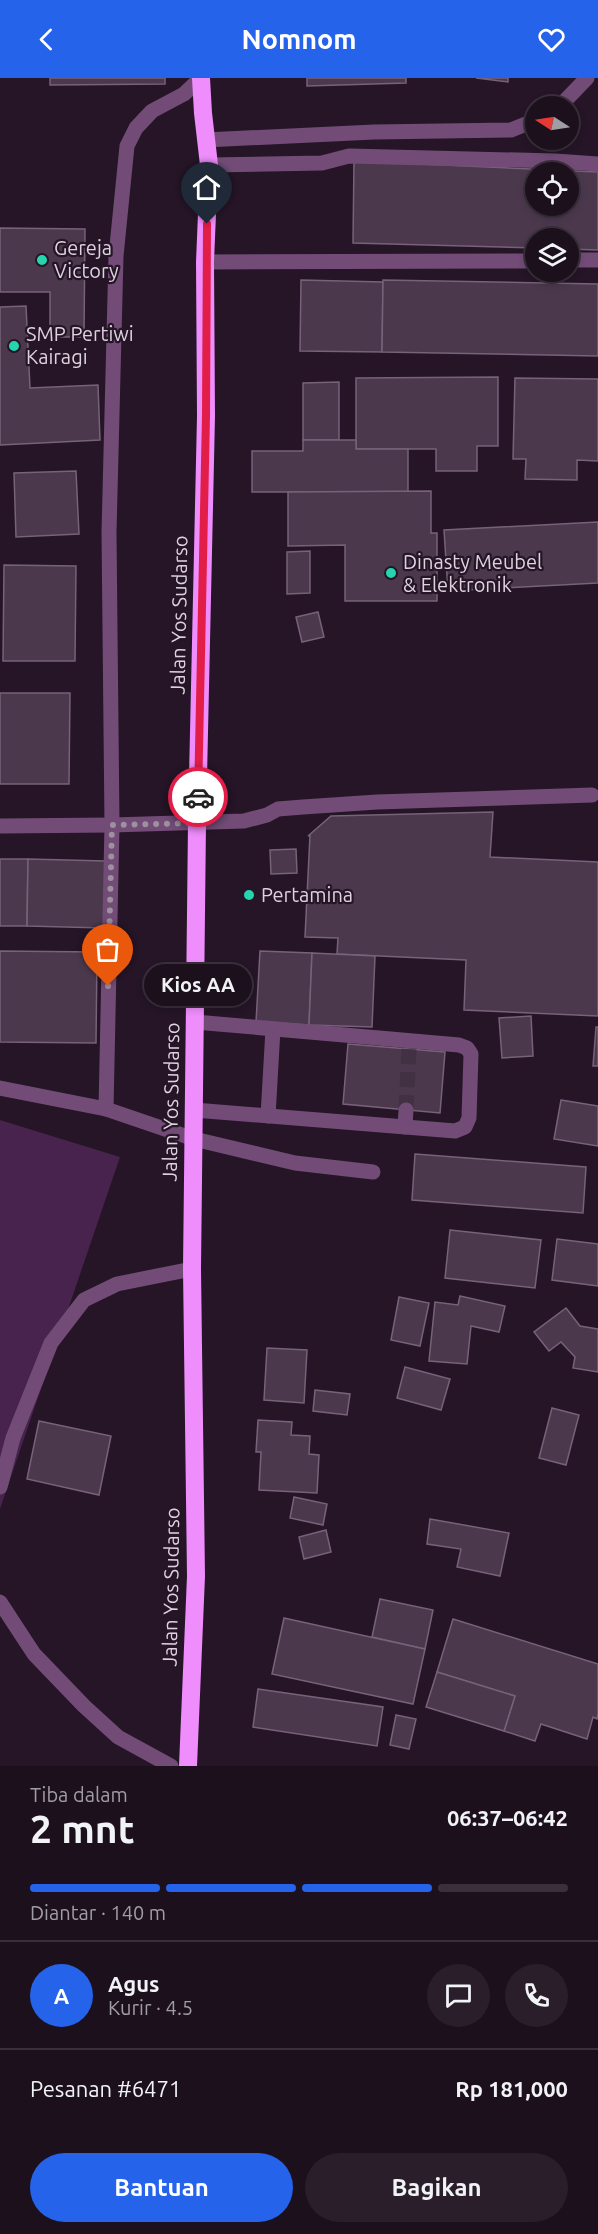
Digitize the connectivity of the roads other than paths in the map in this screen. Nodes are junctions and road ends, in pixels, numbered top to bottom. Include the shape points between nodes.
1 (201, 78) edge
2 (586, 78) edge
3 (569, 96) edge
4 (525, 124) edge
5 (205, 140) junction
6 (598, 164) edge
7 (209, 165) junction
8 (579, 260) edge
9 (598, 260) edge
10 (525, 261) edge
11 (205, 262) junction
12 (592, 795) dead end
13 (197, 823) junction
14 (112, 825) junction
15 (0, 826) edge
16 (195, 1022) junction
17 (273, 1029) junction
18 (0, 1088) edge
19 (106, 1109) junction
20 (194, 1110) junction
21 (406, 1110) tunnel mouth
22 (268, 1116) junction
23 (405, 1127) junction
24 (194, 1139) junction
25 (373, 1172) dead end
26 (192, 1269) junction
27 (7, 1436) edge
28 (0, 1487) edge
29 (0, 1602) edge
30 (171, 1766) edge
31 (188, 1766) edge

1 - 5 highway, Jalan Yos Sudarso
1 - 14 street via 184,94 152,111 136,128 127,146 116,256 109,532
2 - 3 street
4 - 5 street via 511,130
5 - 7 highway, Jalan Yos Sudarso
6 - 7 street via 349,156 322,163
7 - 11 highway, Jalan Yos Sudarso
8 - 9 street
10 - 11 street
11 - 13 highway, Jalan Yos Sudarso via 206,416
12 - 13 street via 303,807 278,809 244,820
13 - 14 street
13 - 16 highway, Jalan Yos Sudarso
14 - 15 street
14 - 19 street
16 - 17 street
16 - 20 highway, Jalan Yos Sudarso
17 - 22 street
17 - 23 street via 467,1048 471,1054 469,1118 465,1127 455,1131
18 - 19 street
19 - 24 street
20 - 22 street
20 - 24 highway, Jalan Yos Sudarso
21 - 23 street
22 - 23 street
24 - 25 street via 295,1162
24 - 26 highway, Jalan Yos Sudarso
26 - 27 street via 117,1284 84,1300 51,1343
26 - 31 highway, Jalan Yos Sudarso via 196,1576
27 - 28 street
29 - 30 street via 34,1654 84,1706 118,1737

